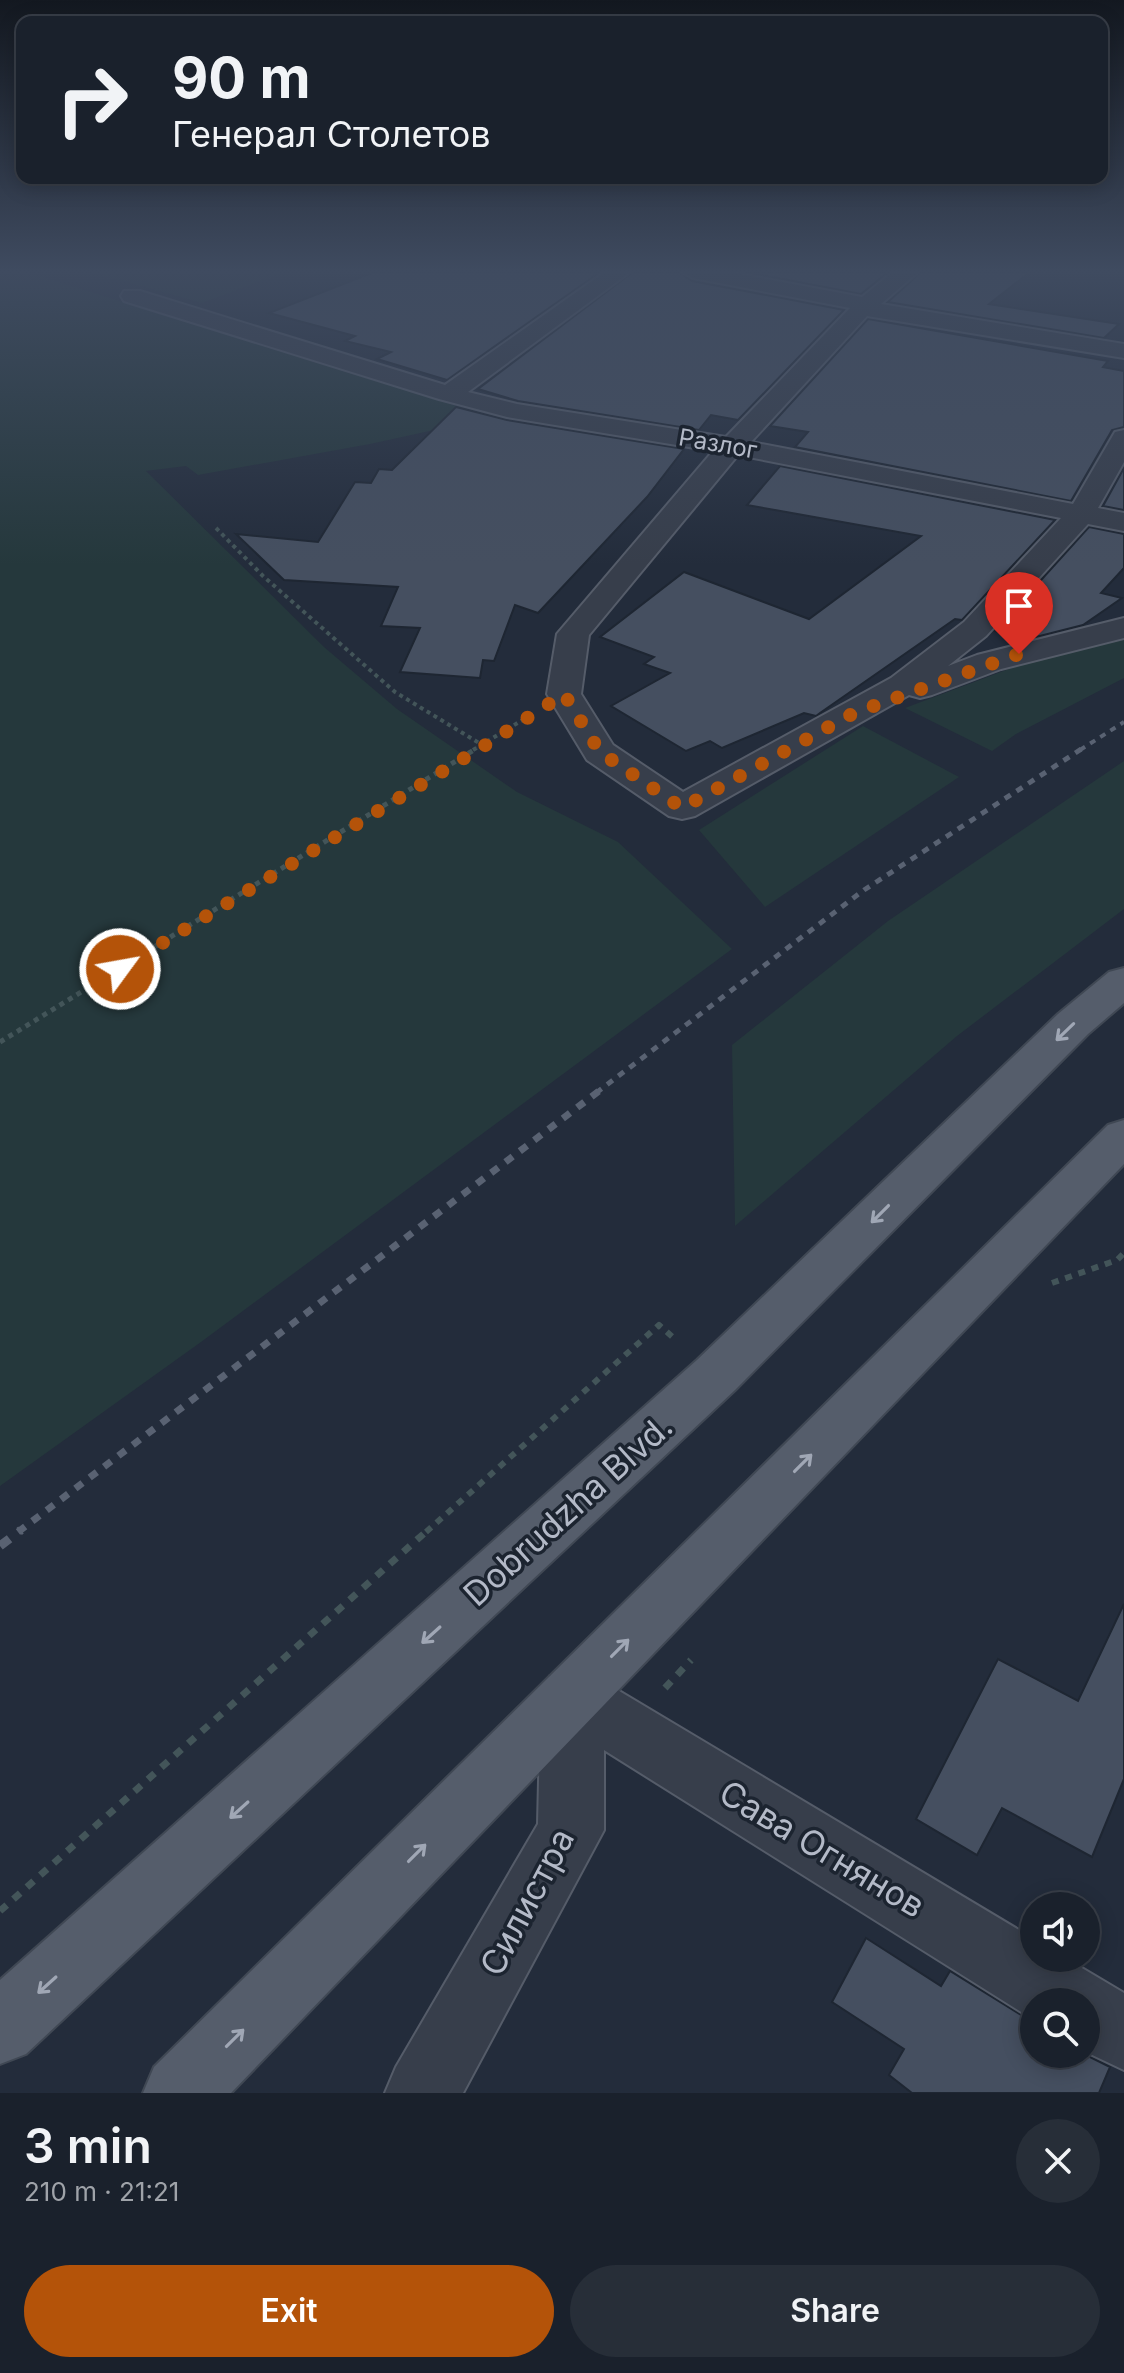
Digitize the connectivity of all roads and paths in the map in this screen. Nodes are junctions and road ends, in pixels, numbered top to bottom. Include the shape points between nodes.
1 (370, 370) edge
2 (482, 370) edge
3 (804, 370) edge
4 (448, 394) junction
5 (1124, 438) edge
6 (732, 446) junction
7 (1081, 514) junction
8 (1124, 522) edge
9 (216, 528) dead end
10 (1124, 628) edge
11 (564, 694) junction
12 (854, 713) junction
13 (484, 746) junction
14 (1124, 981) edge
15 (0, 1042) edge
16 (1124, 1136) edge
17 (572, 1696) junction
18 (1048, 1988) edge
19 (1100, 2019) edge
20 (0, 2028) edge
21 (1124, 2034) edge
22 (180, 2093) edge
23 (422, 2093) edge

1 - 4 street, Разлог
2 - 4 street
3 - 6 street
4 - 6 street, Разлог via 516,412
5 - 7 street
6 - 7 street, Разлог
6 - 11 street via 573,634
7 - 8 street, Разлог
7 - 12 street via 975,629 903,685
9 - 13 path via 395,692
10 - 12 street via 989,662
11 - 12 street via 600,752 682,808
11 - 13 path
13 - 15 path
14 -> 20 main road, Dobrudzha Blvd. via 1073,1024 716,1375
17 -> 16 main road
17 - 18 street, Сава Огнянов
22 -> 17 main road
17 - 23 street, Силистра via 571,1830
19 - 21 street

